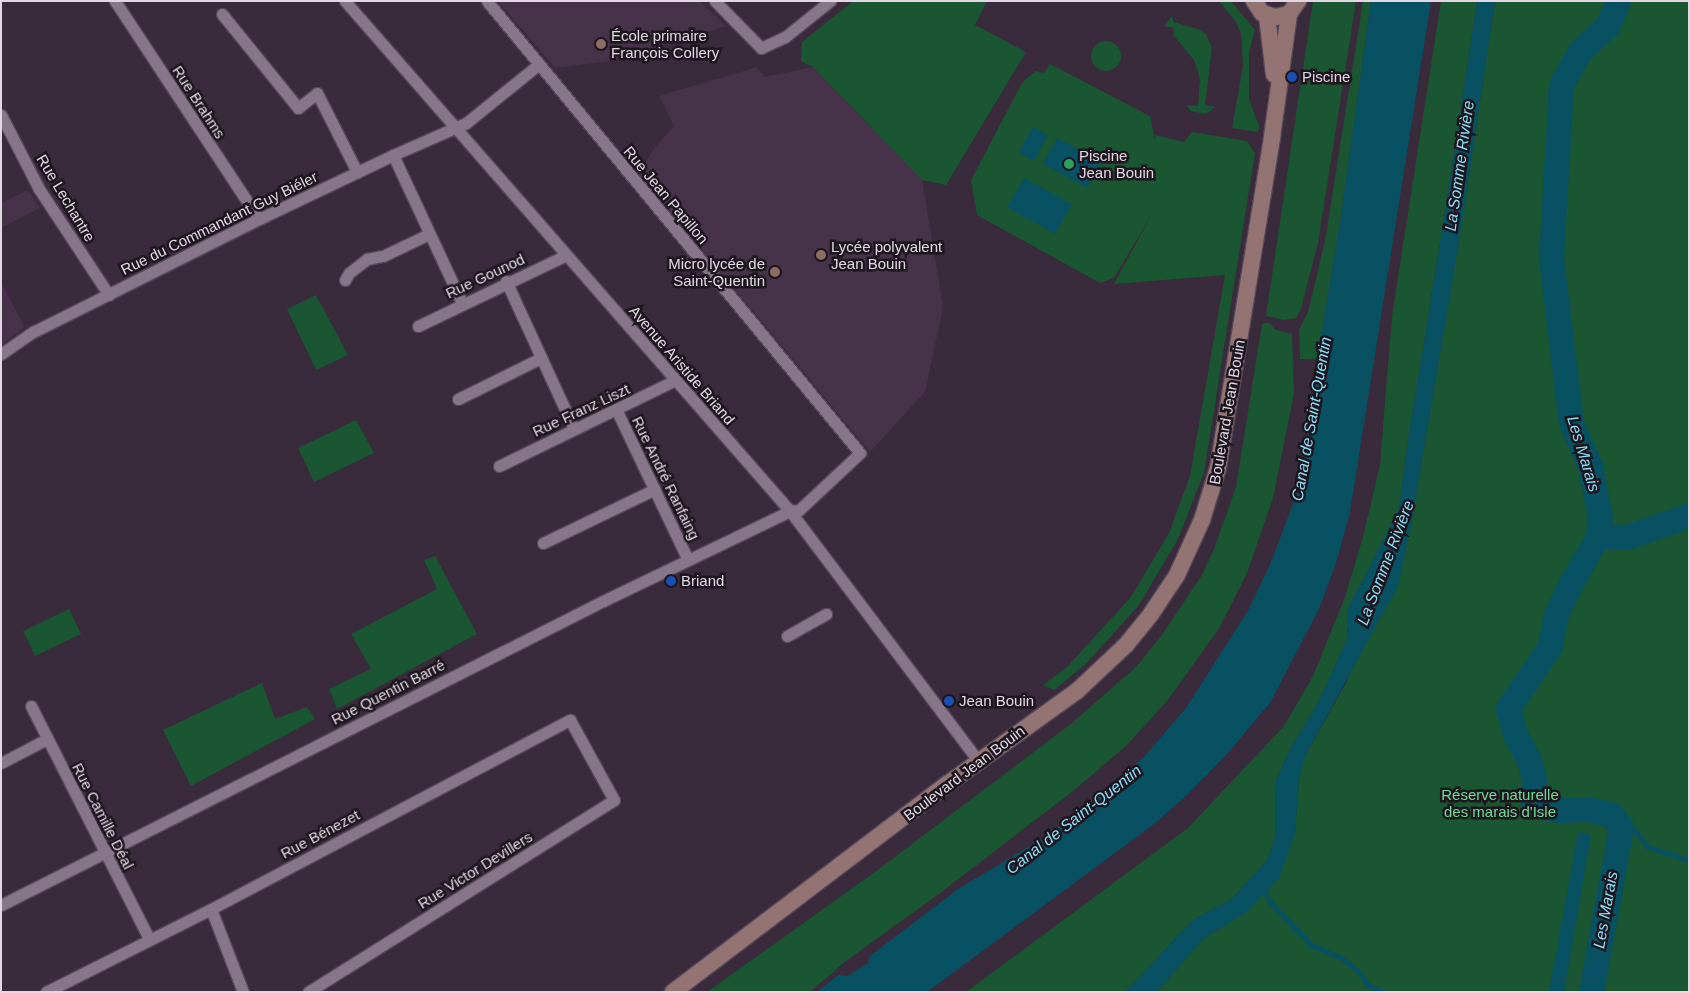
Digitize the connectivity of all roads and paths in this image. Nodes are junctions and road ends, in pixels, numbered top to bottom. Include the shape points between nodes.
1 (115, 1) edge
2 (345, 1) edge
3 (487, 1) edge
4 (715, 1) edge
5 (830, 1) edge
6 (1254, 1) edge
7 (1294, 7) edge
8 (222, 14) dead end
9 (1267, 16) junction
10 (539, 64) junction
11 (1277, 97) junction
12 (1, 115) edge
13 (455, 127) junction
14 (393, 155) junction
15 (357, 172) junction
16 (259, 219) junction
17 (429, 234) junction
18 (566, 255) junction
19 (345, 280) dead end
20 (506, 281) junction
21 (110, 295) junction
22 (462, 303) junction
23 (418, 326) dead end
24 (1, 354) edge
25 (541, 358) junction
26 (675, 380) junction
27 (458, 399) dead end
28 (616, 409) junction
29 (574, 429) junction
30 (860, 453) joint
31 (499, 466) dead end
32 (655, 488) junction
33 (790, 511) junction
34 (544, 542) dead end
35 (688, 560) junction
36 (826, 614) dead end
37 (787, 636) dead end
38 (31, 706) dead end
39 (47, 739) junction
40 (589, 755) joint
41 (979, 762) junction
42 (1, 763) edge
43 (105, 852) junction
44 (1, 906) edge
45 (211, 909) junction
46 (149, 939) junction
47 (46, 992) edge
48 (243, 992) edge
49 (308, 992) edge
50 (673, 992) edge

1 - 16 street, Rue Brahms
2 - 13 street, Avenue Aristide Briand
3 - 10 street, Rue Jean Papillon
4 - 5 street via 761,48 785,37
6 - 9 street
7 - 9 street via 1282,17
7 - 11 street, Boulevard Jean Bouin
8 - 15 street via 298,108 318,93
9 - 11 street, Boulevard Jean Bouin
10 - 13 street, Rue du Commandant Guy Biéler via 466,123
10 - 30 street, Rue Jean Papillon
11 - 41 street, Boulevard Jean Bouin via 1224,441 1211,494 1192,544 1151,614 1126,645 1078,690
12 - 21 street, Rue Lechantre via 40,189
13 - 14 street, Rue du Commandant Guy Biéler
13 - 18 street, Avenue Aristide Briand
14 - 15 street, Rue du Commandant Guy Biéler
14 - 17 street
15 - 16 street, Rue du Commandant Guy Biéler
16 - 21 street, Rue du Commandant Guy Biéler
17 - 19 street via 383,256 367,259
17 - 22 street
18 - 20 street, Rue Gounod
18 - 26 street, Avenue Aristide Briand
20 - 22 street, Rue Gounod
20 - 25 street
21 - 24 street, Rue du Commandant Guy Biéler via 34,332
22 - 23 street, Rue Gounod
25 - 27 street
25 - 29 street
26 - 28 street, Rue Franz Liszt
26 - 33 street, Avenue Aristide Briand
28 - 29 street, Rue Franz Liszt
28 - 32 street, Rue André Ranfaing
29 - 31 street, Rue Franz Liszt
30 - 33 street, Rue Quentin Barré via 799,510
32 - 34 street
32 - 35 street, Rue André Ranfaing
33 - 35 street, Rue Quentin Barré
33 - 41 street, Avenue Aristide Briand
35 - 43 street, Rue Quentin Barré
36 - 37 street
38 - 39 street, Rue Camille Déal
39 - 42 street
39 - 43 street, Rue Camille Déal
40 - 45 street, Rue Bénezet via 570,720
40 - 49 street, Rue Victor Devillers via 614,800
41 - 50 street, Boulevard Jean Bouin
43 - 44 street, Rue Quentin Barré
43 - 46 street, Rue Camille Déal
45 - 46 street, Rue Bénezet
45 - 48 street
46 - 47 street, Rue Bénezet

